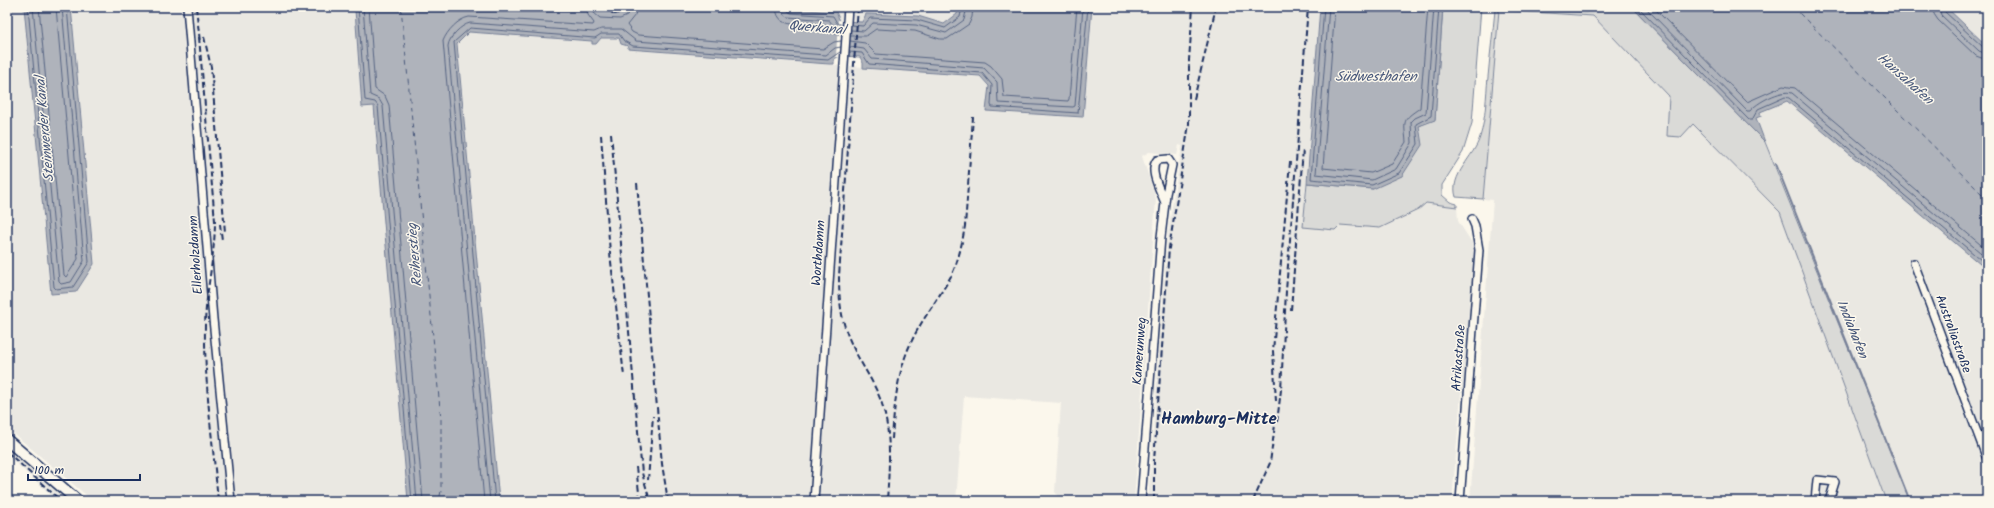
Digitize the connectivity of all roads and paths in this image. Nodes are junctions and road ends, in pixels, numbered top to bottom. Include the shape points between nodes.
1 (187, 7) edge
2 (848, 7) edge
3 (1165, 203) junction
4 (1472, 218) dead end
5 (1914, 263) dead end
6 (7, 440) edge
7 (1987, 459) edge
8 (78, 501) edge
9 (231, 501) edge
10 (814, 501) edge
11 (1141, 501) edge
12 (1460, 501) edge
13 (1815, 501) edge
14 (1829, 501) edge

1 - 9 street, Ellerholzdamm
2 - 10 street, Worthdamm
3 - 3 street, Kamerunweg via 1172,165 1168,159 1160,158 1154,162 1153,171
3 - 11 street, Kamerunweg
4 - 12 street, Afrikastraße via 1479,250
5 - 7 street, Australiastraße
6 - 8 street
13 - 14 street via 1817,480 1835,482

